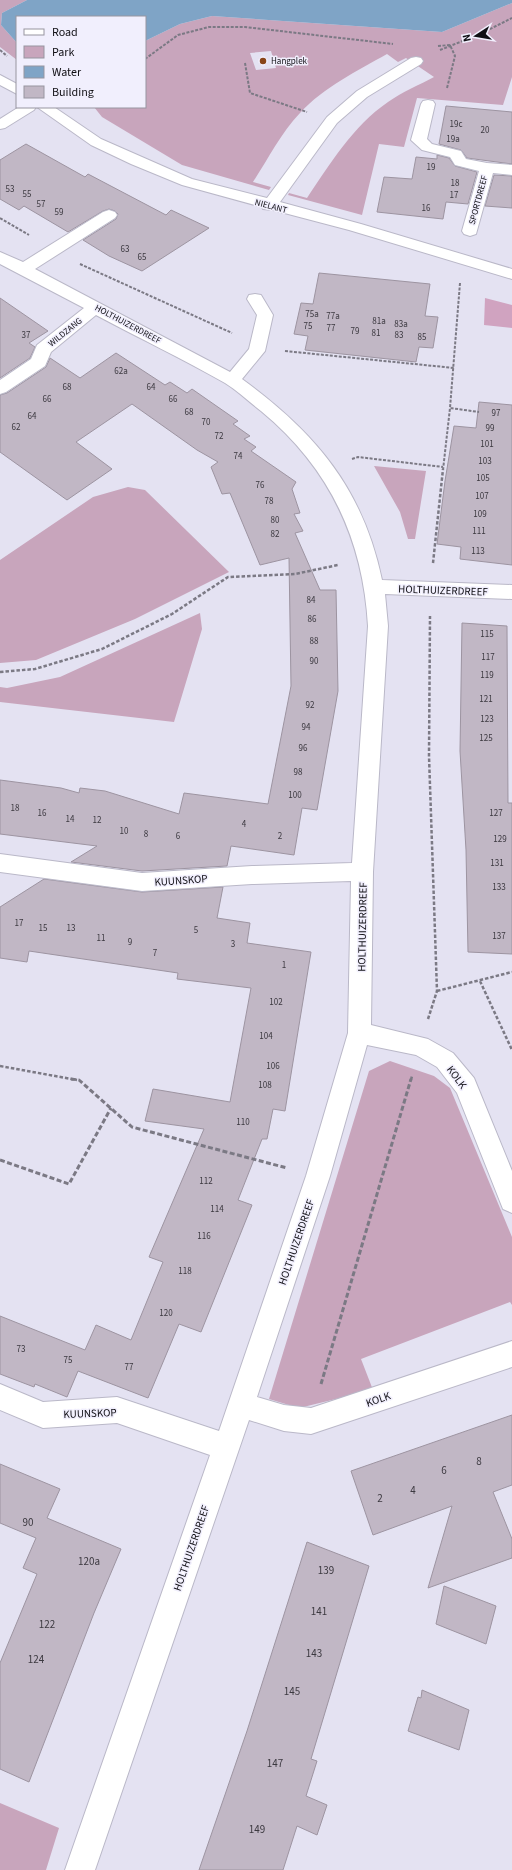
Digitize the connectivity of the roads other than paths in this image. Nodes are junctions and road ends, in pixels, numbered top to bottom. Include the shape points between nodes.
1 (416, 61) road end
2 (0, 79) edge
3 (16, 89) edge
4 (428, 104) road end
5 (27, 108) edge
6 (45, 108) edge
7 (0, 125) edge
8 (487, 168) junction
9 (512, 170) edge
10 (269, 206) junction
11 (109, 215) dead end
12 (470, 231) dead end
13 (0, 257) edge
14 (24, 269) junction
15 (512, 274) edge
16 (255, 299) dead end
17 (96, 307) junction
18 (232, 380) junction
19 (0, 388) edge
20 (374, 587) junction
21 (512, 592) edge
22 (0, 863) edge
23 (362, 872) junction
24 (359, 1033) junction
25 (512, 1201) edge
26 (512, 1354) edge
27 (0, 1397) edge
28 (242, 1405) junction
29 (226, 1447) junction
30 (80, 1870) edge

1 - 10 street via 362,94 332,120
2 - 3 street
4 - 8 street, SPORTDREEF via 419,140 427,147 456,154 460,162
5 - 7 street
6 - 10 street, NIELANT via 96,142 136,162 187,182
8 - 9 street, SPORTDREEF
8 - 12 street, SPORTDREEF
10 - 15 street, NIELANT via 355,227
11 - 14 street
13 - 14 street, HOLTHUIZERDREEF
14 - 17 street, HOLTHUIZERDREEF
16 - 18 street via 265,315 257,351
17 - 18 street, HOLTHUIZERDREEF
17 - 19 street, WILDZANG via 43,349 39,362
18 - 20 street, HOLTHUIZERDREEF via 264,404 303,440 327,469 350,511 367,558
20 - 21 street, HOLTHUIZERDREEF
20 - 23 street, HOLTHUIZERDREEF via 378,626
22 - 23 street, KUUNSKOP via 142,882
23 - 24 street, HOLTHUIZERDREEF
24 - 25 street, KOLK via 420,1046 445,1060 466,1086
24 - 28 street, HOLTHUIZERDREEF via 318,1176
26 - 28 street, KOLK via 310,1421 284,1418
27 - 29 street, KUUNSKOP via 43,1415 117,1410
28 - 29 street, HOLTHUIZERDREEF
29 - 30 street, HOLTHUIZERDREEF

